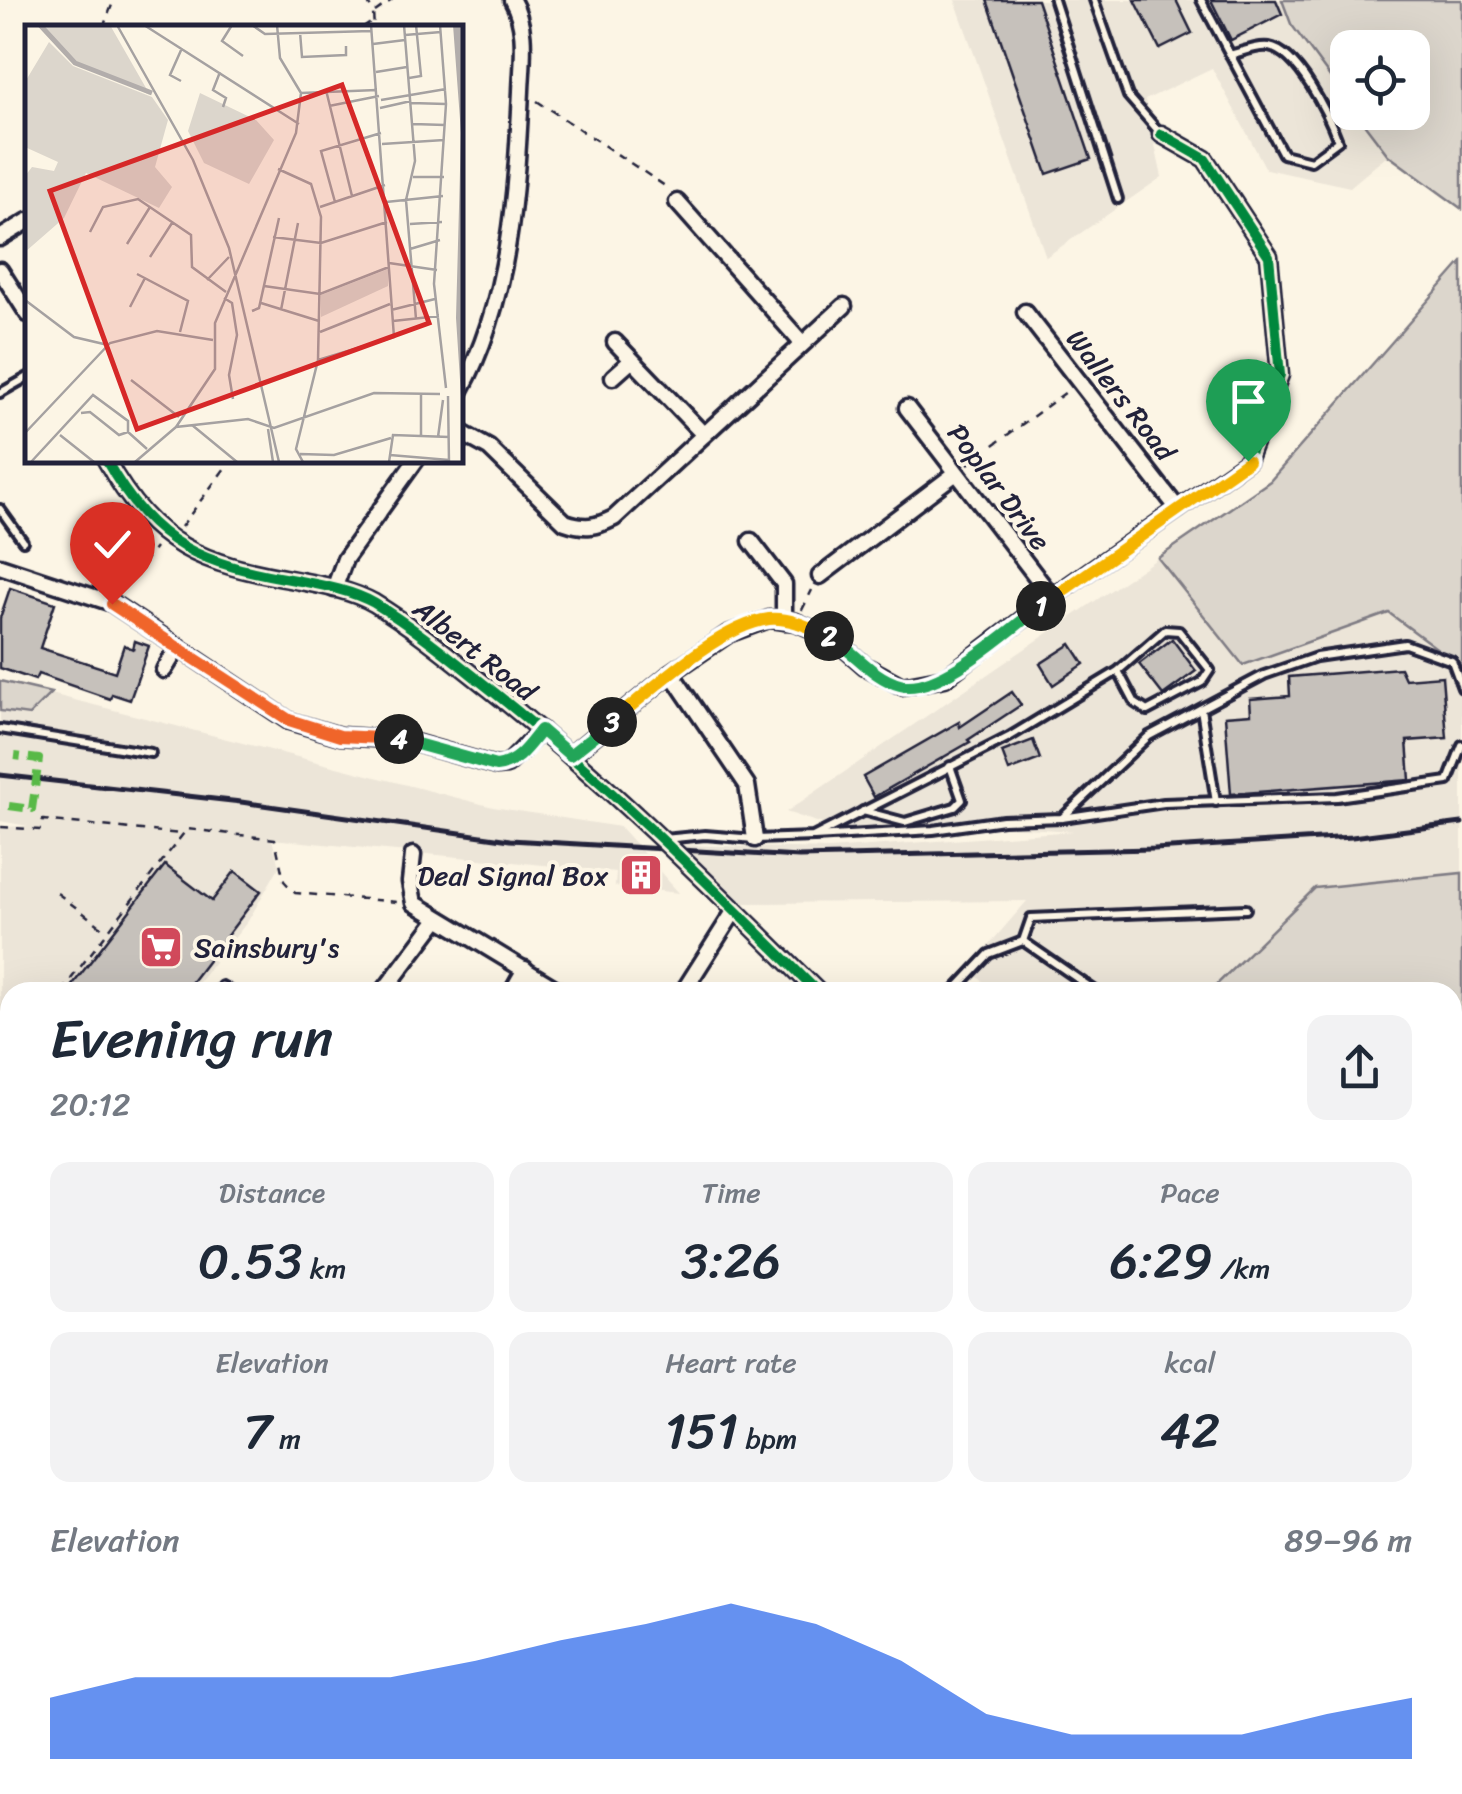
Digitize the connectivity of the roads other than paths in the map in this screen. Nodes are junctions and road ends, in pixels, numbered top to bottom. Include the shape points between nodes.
1 (1054, 0) edge
2 (1094, 0) edge
3 (1201, 0) edge
4 (519, 3) edge
5 (1230, 55) junction
6 (1161, 134) joint
7 (1118, 199) dead end
8 (677, 202) road end
9 (25, 223) edge
10 (0, 238) edge
11 (0, 270) edge
12 (844, 306) dead end
13 (25, 309) edge
14 (1026, 312) dead end
15 (615, 342) dead end
16 (802, 343) junction
17 (632, 361) junction
18 (613, 377) dead end
19 (25, 379) edge
20 (462, 387) edge
21 (0, 393) edge
22 (907, 408) dead end
23 (462, 433) edge
24 (704, 436) junction
25 (107, 462) edge
26 (412, 462) edge
27 (956, 472) junction
28 (0, 509) edge
29 (1178, 510) junction
30 (23, 541) dead end
31 (751, 541) dead end
32 (0, 566) edge
33 (820, 576) road end
34 (334, 589) junction
35 (1052, 597) junction
36 (790, 621) junction
37 (177, 648) junction
38 (164, 670) dead end
39 (1118, 671) junction
40 (672, 673) junction
41 (1462, 688) edge
42 (1200, 709) junction
43 (0, 729) edge
44 (541, 730) junction
45 (1462, 746) edge
46 (151, 754) dead end
47 (570, 755) junction
48 (950, 766) junction
49 (1216, 802) junction
50 (863, 812) junction
51 (1062, 818) junction
52 (813, 837) junction
53 (754, 839) junction
54 (663, 840) junction
55 (413, 855) dead end
56 (1246, 909) dead end
57 (735, 910) junction
58 (438, 920) junction
59 (1022, 942) junction
60 (524, 969) junction
61 (391, 982) edge
62 (517, 982) edge
63 (545, 982) edge
64 (689, 982) edge
65 (808, 982) edge
66 (962, 982) edge
67 (1082, 982) edge

1 - 7 lane
2 - 6 lane via 1128,96
3 - 5 lane
4 - 20 street via 520,157 495,302
5 - 5 lane via 1284,154 1311,161 1338,141 1287,52 1265,46
6 - 29 street via 1205,159 1269,256 1280,376 1248,461
8 - 16 street
9 - 10 street
11 - 13 street
12 - 16 street
14 - 29 street, Wallers Road
15 - 17 street
16 - 24 street
17 - 18 street
17 - 24 street
19 - 21 lane
22 - 27 street, Poplar Drive
23 - 24 street via 490,448 565,522 580,528 614,518
25 - 34 street, Albert Road via 168,538 213,563
26 - 34 street via 345,558
27 - 33 street
27 - 35 street, Poplar Drive
28 - 30 lane
29 - 35 street
31 - 36 street via 784,584
32 - 37 street via 112,604
34 - 44 street, Albert Road via 390,613
35 - 36 street via 945,678 902,686 834,638
36 - 40 street via 769,619 728,634
37 - 38 street
37 - 44 street via 313,730 404,740 496,766 522,754
39 - 39 lane via 1165,630 1180,631 1210,670 1202,682 1147,711 1135,703
39 - 48 lane
40 - 47 street
40 - 53 street via 747,785
41 - 42 lane via 1452,661 1405,644 1316,657
42 - 49 lane
42 - 51 lane via 1150,736
43 - 46 lane
44 - 47 street, Albert Road
45 - 49 lane via 1448,782 1336,798
47 - 54 street, Albert Road
48 - 50 lane
48 - 50 lane via 962,800 955,807 905,822
49 - 51 lane
50 - 52 lane
51 - 52 lane
52 - 53 lane
53 - 54 lane
54 - 57 street, Albert Road
55 - 58 street via 414,903
56 - 59 lane via 1031,918
57 - 64 street
57 - 65 street, Albert Road
58 - 60 street
58 - 61 street
59 - 66 lane via 989,954
59 - 67 lane
60 - 62 street
60 - 63 street

